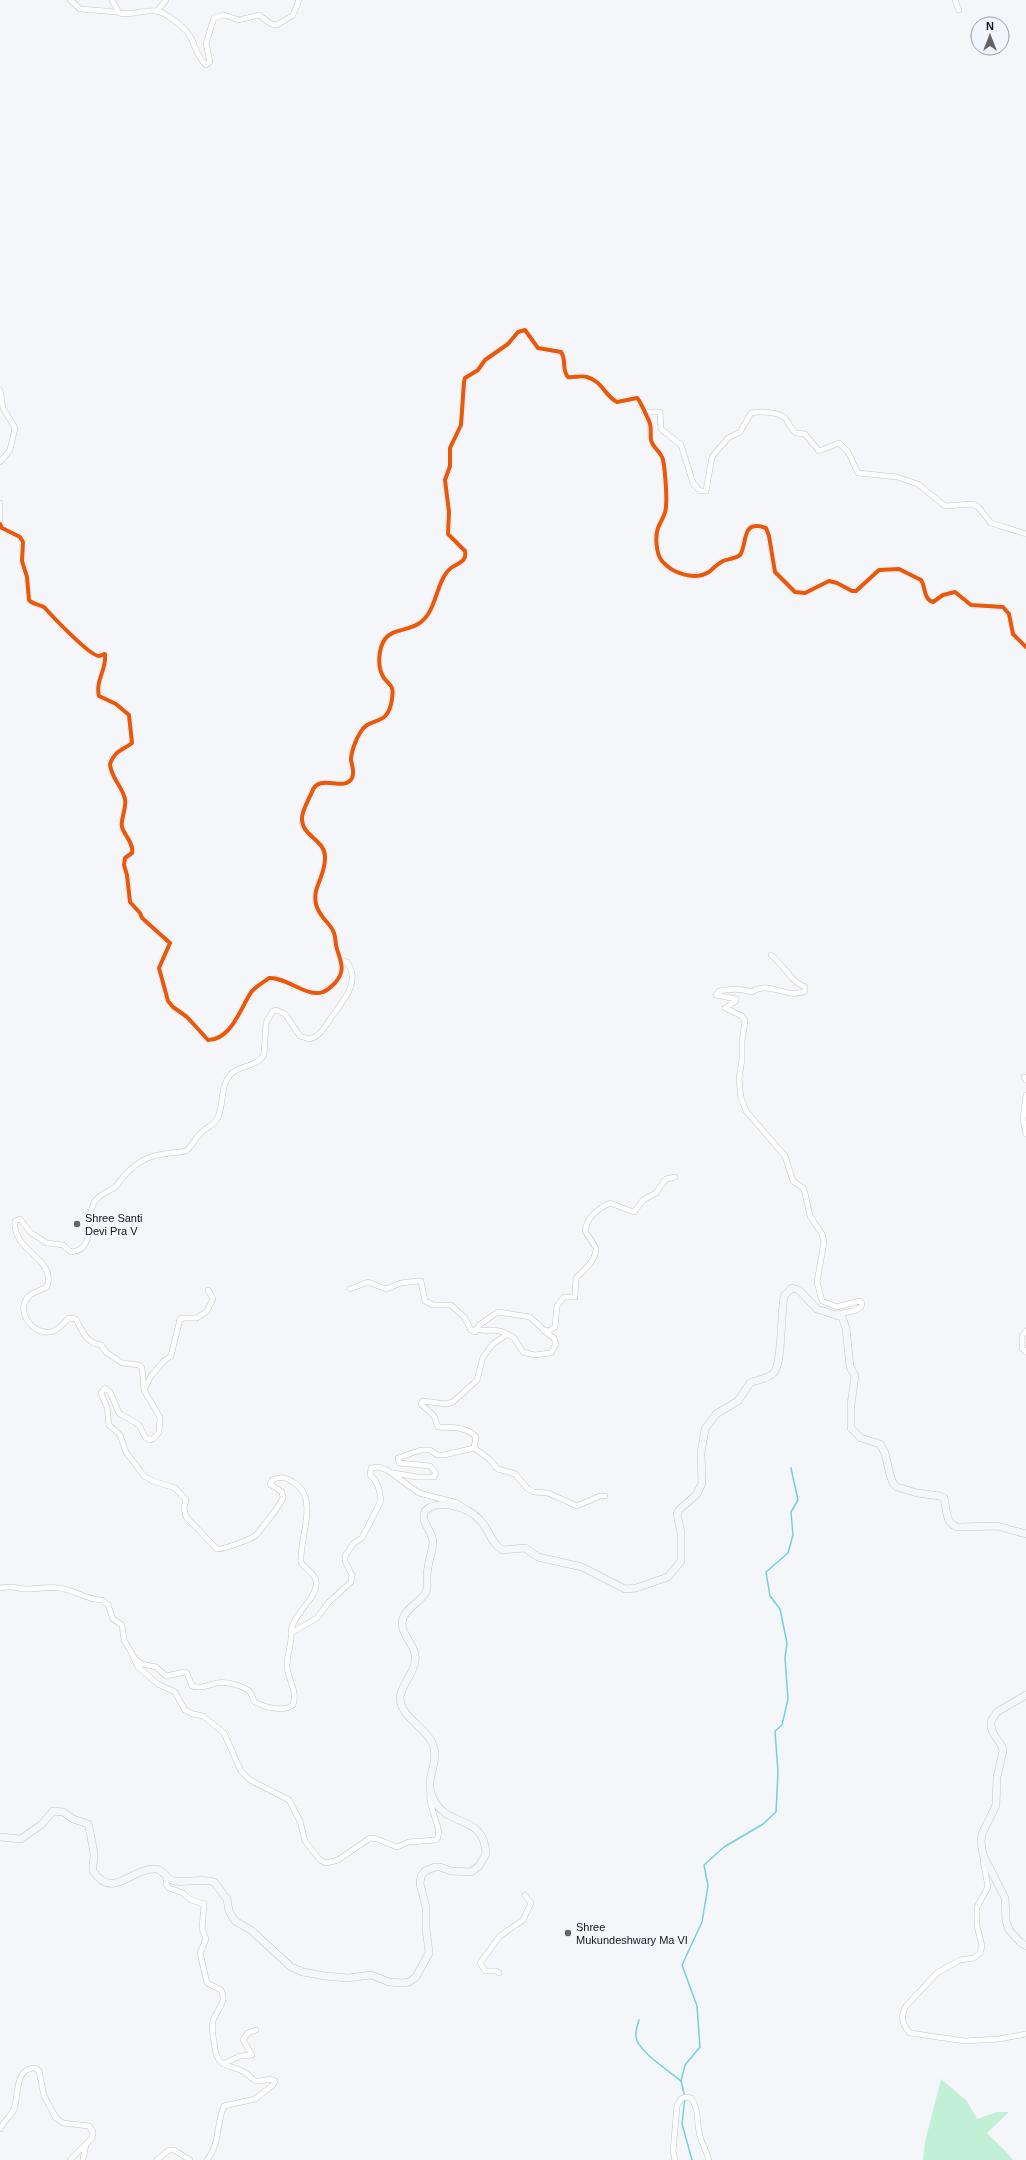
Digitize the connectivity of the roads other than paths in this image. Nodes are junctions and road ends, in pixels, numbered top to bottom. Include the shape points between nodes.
1 (70, 0) edge
2 (112, 0) edge
3 (166, 0) edge
4 (299, 0) edge
5 (955, 0) edge
6 (959, 10) dead end
7 (157, 11) junction
8 (117, 12) junction
9 (0, 390) edge
10 (644, 412) junction
11 (0, 462) edge
12 (0, 503) edge
13 (0, 523) edge
14 (1026, 534) edge
15 (1026, 647) edge
16 (771, 955) dead end
17 (341, 960) junction
18 (1026, 1095) edge
19 (1026, 1134) edge
20 (675, 1177) dead end
21 (350, 1289) dead end
22 (208, 1290) dead end
23 (836, 1314) junction
24 (478, 1329) junction
25 (544, 1330) junction
26 (1026, 1331) edge
27 (505, 1333) junction
28 (1026, 1352) edge
29 (144, 1390) junction
30 (474, 1448) junction
31 (392, 1473) junction
32 (605, 1496) dead end
33 (467, 1512) junction
34 (1026, 1534) edge
35 (0, 1588) edge
36 (291, 1633) junction
37 (132, 1654) junction
38 (1026, 1695) edge
39 (431, 1792) junction
40 (0, 1837) edge
41 (983, 1855) junction
42 (166, 1875) junction
43 (524, 1895) dead end
44 (1026, 1946) edge
45 (499, 1973) dead end
46 (256, 2030) dead end
47 (1026, 2034) edge
48 (223, 2064) junction
49 (0, 2129) edge
50 (86, 2144) junction
51 (70, 2160) edge
52 (83, 2160) edge
53 (157, 2160) edge
54 (190, 2160) edge
55 (207, 2160) edge
56 (675, 2160) edge
57 (709, 2160) edge

1 - 8 street via 80,9
2 - 8 street
3 - 7 street
4 - 7 street via 293,15 277,25 271,24 259,15 239,20 224,15 214,18 207,38 206,50 210,60 208,65 205,65 187,32 171,18
5 - 6 street
7 - 8 street via 128,14
9 - 11 street via 3,408 15,428 10,450
10 - 14 street via 660,412 661,429 681,445 693,483 700,492 706,491 712,456 720,445 740,432 751,413 771,412 784,417 796,433 805,434 819,451 839,443 848,452 858,472 897,477 918,484 945,506 973,504 991,523
10 - 15 street via 649,422 653,446 663,459 666,506 657,530 658,548 662,561 674,572 702,575 718,564 739,556 749,530 758,526 766,528 769,536 775,572 795,592 805,593 829,581 856,591 879,570 899,569 921,580 930,602 949,592 955,592 971,605 1003,607 1009,614 1013,634
10 - 17 street via 637,398 617,402 601,384 590,377 568,377 564,372 562,354 557,350 538,348 525,330 518,332 508,344 465,378 461,425 450,448 450,466 445,486 449,512 448,534 465,551 465,558 450,570 422,622 389,635 381,646 379,667 384,678 392,685 392,700 388,714 365,726 360,733 352,754 352,779 343,784 322,782 315,787 302,818 308,835 318,841 324,849 325,871 316,889 316,904 323,919 334,932
12 - 13 street
13 - 17 street via 2,528 20,536 23,542 22,560 28,577 29,600 44,607 73,638 95,654 105,654 105,666 99,678 99,696 116,704 129,715 132,743 115,755 110,763 110,769 125,798 126,809 122,827 133,848 132,853 125,858 124,865 129,898 142,918 170,943 159,968 169,1004 187,1017 208,1040 212,1040 228,1030 252,992 269,978 313,993 323,992 340,977 343,968
16 - 23 street via 783,964 788,975 806,987 805,991 801,993 760,987 752,992 741,988 719,991 716,995 736,999 725,1008 742,1016 745,1022 739,1088 743,1105 785,1156 793,1181 803,1188 810,1216 822,1234 824,1242 817,1282 822,1301 836,1307 859,1301 862,1303 861,1307 854,1311
17 - 29 street via 347,962 351,971 348,994 319,1035 309,1039 300,1036 285,1014 273,1011 266,1023 264,1055 254,1064 230,1075 216,1121 202,1132 186,1151 162,1153 140,1163 128,1171 115,1187 100,1196 94,1204 89,1235 82,1247 71,1252 63,1245 46,1243 31,1233 24,1221 15,1221 15,1228 21,1241 48,1271 47,1287 34,1292 26,1300 25,1313 30,1326 39,1332 54,1331 69,1318 76,1319 86,1338 92,1343 101,1345 106,1352 122,1363 139,1365 142,1368
18 - 19 street via 1023,1126
20 - 25 street via 666,1179 656,1193 643,1200 634,1212 610,1204 592,1215 585,1231 596,1248 595,1256 576,1278 575,1297 562,1299 555,1314 555,1326 549,1331
21 - 24 street via 368,1282 386,1289 401,1283 421,1281 425,1301 433,1305 451,1305 464,1317 471,1330 475,1332
22 - 29 street via 213,1299 208,1309 197,1318 180,1320 171,1356 164,1360 151,1376
23 - 33 street via 817,1309 799,1290 792,1288 784,1296 775,1371 767,1378 750,1383 738,1401 716,1414 705,1429 701,1453 702,1483 697,1494 677,1514 681,1533 681,1561 668,1577 625,1589 582,1567 538,1557 525,1548 503,1550 480,1520
23 - 34 street via 842,1317 844,1322 850,1366 855,1376 851,1428 861,1438 880,1444 893,1483 907,1490 944,1498 952,1526 997,1526
24 - 25 street via 479,1325 498,1312 530,1317
24 - 27 street via 494,1328
25 - 27 street via 554,1338 556,1344 551,1353 540,1355 523,1352 514,1338
26 - 28 street via 1022,1336 1022,1348
27 - 30 street via 505,1336 483,1356 477,1380 453,1402 446,1404 427,1400 421,1404 434,1416 438,1427 456,1427 473,1434 476,1437
29 - 36 street via 160,1417 159,1432 153,1439 145,1437 139,1425 119,1414 110,1392 105,1388 101,1393 107,1407 109,1425 120,1435 126,1452 144,1476 153,1482 175,1488 184,1495 186,1517 217,1549 250,1539 260,1531 283,1498 282,1492 270,1484 272,1480 284,1477 301,1489 306,1504 307,1521 301,1562 315,1578 316,1585 304,1609 293,1622
30 - 31 street via 444,1455 421,1450 398,1458 399,1463 430,1466 436,1473 434,1477
30 - 32 street via 498,1469 515,1474 523,1485 534,1492 548,1493 577,1506
31 - 33 street via 414,1490 458,1503
31 - 36 street via 378,1467 370,1471 379,1489 381,1501 362,1538 345,1556 352,1575 351,1582 328,1603 317,1618
33 - 39 street via 441,1504 425,1511 424,1520 433,1537 427,1570 428,1587 426,1593 406,1613 402,1623 416,1656 412,1673 402,1689 400,1699 405,1711 425,1732 434,1748 434,1762 429,1779
35 - 37 street via 58,1588 76,1592 91,1600 102,1600 108,1605 113,1619 122,1625 124,1640
36 - 37 street via 287,1664 295,1694 293,1705 282,1709 261,1705 253,1700 252,1693 240,1686 222,1682 203,1688 194,1686 188,1673 166,1676 156,1667 139,1662
37 - 39 street via 133,1660 141,1670 158,1684 175,1692 182,1707 190,1713 203,1716 226,1736 241,1771 250,1780 289,1800 300,1821 305,1841 320,1860 326,1863 338,1860 370,1838 397,1847 409,1842 436,1840 439,1832 430,1805
38 - 41 street via 997,1712 991,1721 993,1735 1003,1746 1003,1750 997,1777 996,1805 982,1834
39 - 42 street via 444,1813 480,1833 486,1854 479,1866 471,1872 435,1867 425,1871 421,1876 429,1953 419,1973 409,1982 389,1982 371,1975 348,1978 325,1976 298,1970 285,1962 251,1930 234,1921 227,1899 217,1885 210,1881 173,1881
40 - 42 street via 21,1840 42,1824 52,1812 59,1811 84,1822 90,1829 94,1854 92,1867 98,1878 115,1884 146,1870 158,1869
41 - 44 street via 1005,1898 1005,1917 1009,1930
41 - 47 street via 988,1886 977,1907 977,1926 982,1946 980,1953 974,1958 960,1960 937,1973 903,2010 902,2022 910,2033 951,2040 993,2039
42 - 48 street via 166,1884 169,1888 204,1904 202,1929 206,1939 200,1953 207,1983 221,1990 223,1997 212,2027 216,2054
43 - 45 street via 531,1903 526,1916 500,1936 480,1963 485,1971
46 - 48 street via 248,2033 243,2040 252,2055 240,2056
48 - 55 street via 248,2074 258,2082 271,2079 275,2083 255,2099 224,2106 219,2120 215,2149
49 - 50 street via 15,2106 19,2080 27,2071 35,2068 39,2071 42,2090 56,2118 63,2123 91,2128 92,2138
50 - 51 street
50 - 52 street
53 - 54 street via 169,2150 174,2150
56 - 57 street via 673,2152 677,2106 680,2099 685,2097 691,2098 695,2106 699,2117 700,2138

